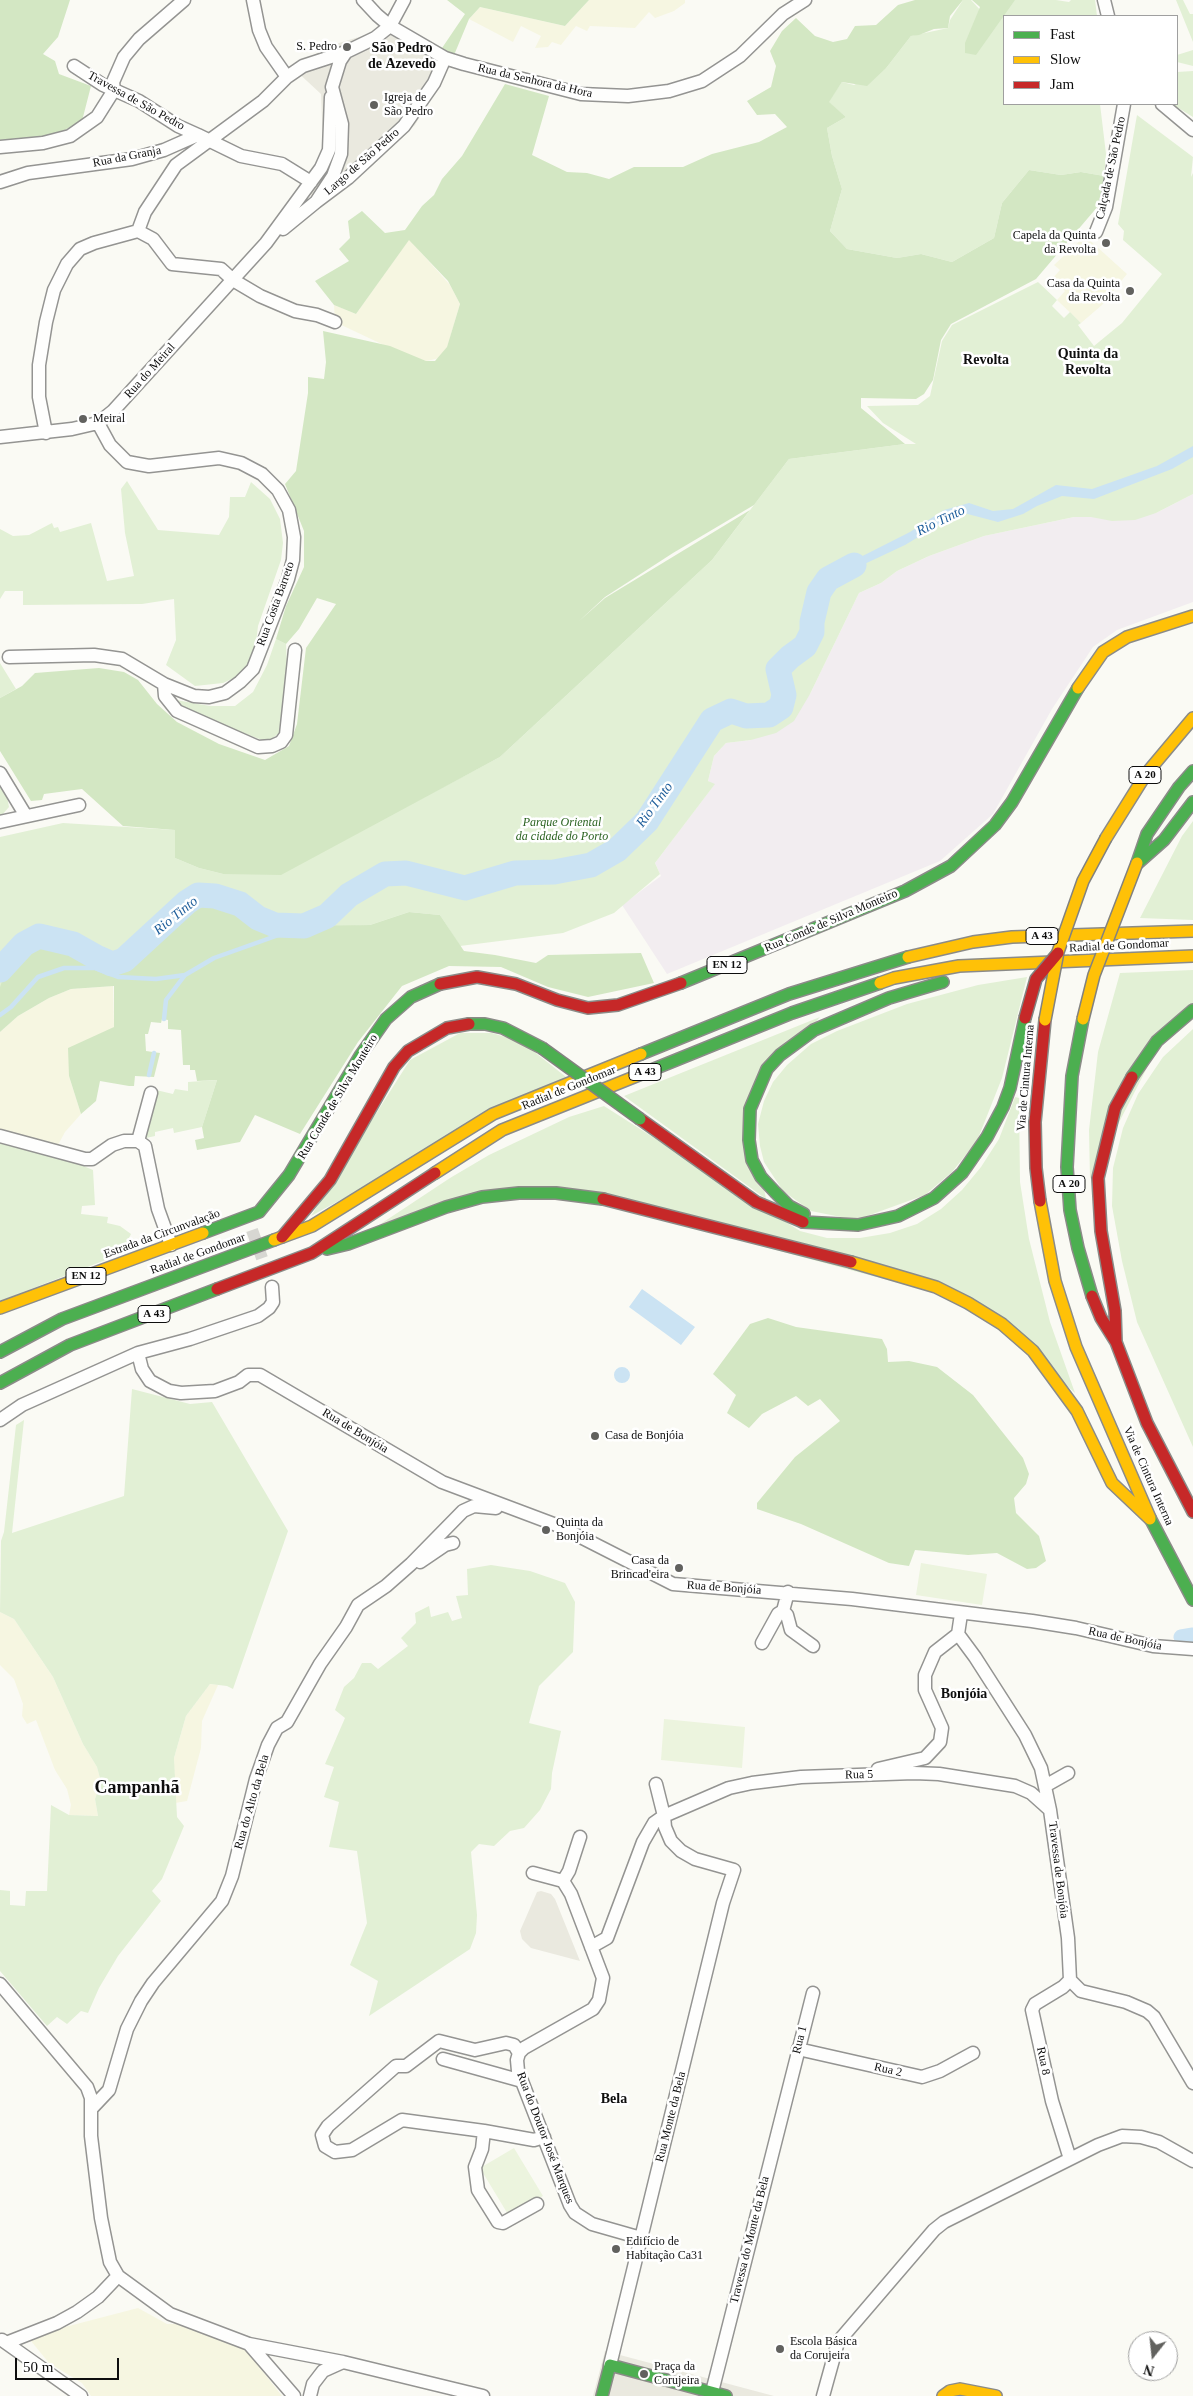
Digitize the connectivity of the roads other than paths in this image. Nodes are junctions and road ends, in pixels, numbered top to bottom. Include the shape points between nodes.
1 (184, 0) edge
2 (253, 0) edge
3 (363, 0) edge
4 (404, 0) edge
5 (805, 0) edge
6 (1104, 0) edge
7 (1108, 15) edge
8 (390, 26) junction
9 (346, 52) junction
10 (445, 58) junction
11 (74, 66) dead end
12 (288, 77) junction
13 (332, 86) junction
14 (114, 90) junction
15 (1124, 105) edge
16 (1163, 105) edge
17 (1193, 130) edge
18 (204, 138) junction
19 (0, 147) edge
20 (0, 182) edge
21 (311, 182) junction
22 (316, 202) junction
23 (138, 231) junction
24 (1096, 232) dead end
25 (266, 243) junction
26 (233, 280) junction
27 (335, 322) dead end
28 (98, 423) junction
29 (46, 433) junction
30 (0, 437) edge
31 (1193, 616) edge
32 (295, 650) dead end
33 (9, 657) dead end
34 (164, 684) junction
35 (1193, 718) edge
36 (1193, 771) edge
37 (0, 773) edge
38 (1193, 802) edge
39 (79, 805) dead end
40 (26, 816) junction
41 (0, 822) edge
42 (1137, 863) junction
43 (1193, 931) edge
44 (1058, 952) junction
45 (1193, 956) edge
46 (1007, 965) junction
47 (1193, 1010) edge
48 (151, 1093) dead end
49 (0, 1136) edge
50 (138, 1141) junction
51 (250, 1224) joint
52 (836, 1225) junction
53 (282, 1237) junction
54 (171, 1244) junction
55 (312, 1253) junction
56 (272, 1286) tunnel mouth
57 (0, 1308) edge
58 (1116, 1342) junction
59 (0, 1352) edge
60 (138, 1353) junction
61 (0, 1383) edge
62 (0, 1420) edge
63 (506, 1505) junction
64 (1193, 1512) edge
65 (1150, 1518) junction
66 (453, 1543) dead end
67 (402, 1572) junction
68 (788, 1592) junction
69 (1192, 1598) edge
70 (783, 1611) junction
71 (961, 1614) junction
72 (958, 1634) junction
73 (762, 1643) dead end
74 (813, 1646) dead end
75 (1193, 1649) edge
76 (1068, 1773) dead end
77 (851, 1775) junction
78 (656, 1784) dead end
79 (1045, 1786) junction
80 (1050, 1810) junction
81 (664, 1816) junction
82 (580, 1837) dead end
83 (532, 1873) dead end
84 (563, 1881) junction
85 (591, 1947) junction
86 (1070, 1980) junction
87 (0, 1984) edge
88 (813, 1993) dead end
89 (798, 2049) junction
90 (519, 2053) junction
91 (973, 2053) dead end
92 (443, 2059) dead end
93 (522, 2082) junction
94 (1193, 2083) edge
95 (789, 2088) joint
96 (92, 2108) junction
97 (484, 2131) junction
98 (544, 2137) junction
99 (1070, 2160) junction
100 (1193, 2161) edge
101 (537, 2204) dead end
102 (641, 2238) junction
103 (118, 2276) junction
104 (3, 2341) edge
105 (249, 2344) junction
106 (343, 2362) junction
107 (610, 2365) junction
108 (712, 2392) junction
109 (81, 2396) edge
110 (294, 2396) edge
111 (310, 2396) edge
112 (483, 2396) edge
113 (602, 2396) edge
114 (726, 2396) edge
115 (823, 2396) edge
116 (943, 2396) edge
117 (996, 2396) edge

1 - 14 street via 139,39 124,57 113,82
2 - 12 street via 266,47
3 - 8 street
4 - 8 street
5 - 10 street, Rua da Senhora da Hora via 783,14 740,56 721,69 702,81 669,91 628,96 581,94
6 - 7 street
8 - 9 street via 375,38
8 - 10 street
9 - 12 street via 303,66
9 - 13 street
10 - 22 street, Largo de São Pedro via 434,83 404,126 348,178
11 - 14 street, Travessa de São Pedro
12 - 18 street, Rua da Granja via 263,101
13 - 21 street, Rua do Meiral via 329,150
13 - 22 street, Largo de São Pedro via 342,124 341,154 333,176
14 - 18 street, Travessa de São Pedro
14 - 19 street via 97,117 70,136 43,143
15 - 24 street, Calçada de São Pedro via 1106,207
16 - 17 street
18 - 20 street, Rua da Granja via 132,159 28,173
18 - 21 street, Travessa de São Pedro via 240,156 282,164
18 - 23 street via 176,165 145,212
21 - 25 street, Rua do Meiral
22 - 25 street, Rua do Meiral
23 - 26 street via 153,239 172,264 222,269
23 - 29 street via 80,249 67,264 54,290 38,365 39,397
25 - 26 street, Rua do Meiral
26 - 27 street via 295,311
26 - 28 street, Rua do Meiral via 113,411
28 - 29 street, Rua do Meiral
28 - 34 street, Rua Costa Barreto via 110,445 127,462 149,466 218,458 241,463 262,474 278,490 289,510 294,538 293,560 253,668 225,693 209,696 194,696
29 - 30 street, Rua do Meiral
31 - 51 main road, Rua Conde de Silva Monteiro / EN 12 via 1127,637 1102,652 995,825 951,866 904,890 687,981 618,1006 588,1008 516,984 476,978 442,983 411,996 386,1019 360,1056 289,1175
32 - 34 street via 286,735 272,746 258,746 178,712 165,696
33 - 34 street, Rua Costa Barreto via 94,655 122,659
35 - 44 main road, Via de Cintura Interna / A 20, bridge via 1146,774 1106,838 1084,881
36 - 42 main road, Via de Cintura Interna / A 20 via 1147,834
37 - 40 street
38 - 42 main road via 1164,840
39 - 40 street
40 - 41 street
42 - 58 main road, Via de Cintura Interna / A 20, bridge via 1094,975 1072,1076 1068,1124 1070,1210 1087,1282 1101,1318
43 - 53 main road, Radial de Gondomar / A 43 via 1012,937 973,942 894,960 798,992 493,1114 332,1215
44 - 52 main road, bridge via 1036,979 1003,1107 962,1174 934,1198 898,1216 858,1225
44 - 65 main road, Via de Cintura Interna / A 20, bridge via 1045,1020 1035,1122 1041,1213 1053,1271 1076,1347
45 - 46 main road, Radial de Gondomar / A 43
46 - 52 main road via 913,990 845,1016 814,1030 767,1069 750,1109 752,1160 761,1177 789,1206
46 - 55 main road, Radial de Gondomar / A 43 via 959,966 894,978 792,1013 502,1130
47 - 58 main road via 1157,1041 1129,1081 1115,1108 1101,1157 1100,1231 1115,1312
48 - 50 street
49 - 50 street via 85,1158 92,1158 124,1140
50 - 54 street via 145,1146 158,1209
51 - 54 main road, Estrada da Circunvalação / EN 12
52 - 53 main road, bridge via 800,1222 756,1202 542,1048 503,1028 465,1024 447,1028 428,1038 408,1051 394,1067 330,1180
53 - 59 main road, Radial de Gondomar / A 43 via 62,1319
54 - 57 main road, Estrada da Circunvalação / EN 12
55 - 61 main road, Radial de Gondomar / A 43 via 70,1345
55 - 65 main road via 348,1244 446,1207 482,1198 556,1193 604,1199 896,1274 936,1287 968,1303 1002,1324 1033,1352 1077,1411 1112,1483
56 - 60 street via 273,1302 258,1316 190,1340
58 - 64 main road, Via de Cintura Interna / A 20 via 1147,1423
60 - 62 street via 37,1397
60 - 63 street, Rua de Bonjóia via 150,1381 169,1391 195,1393 215,1390 254,1374 270,1380 442,1482
63 - 67 street, Rua do Alto da Bela via 498,1508 474,1506 463,1512
63 - 68 street, Rua de Bonjóia via 559,1526 673,1584
65 - 69 main road, Via de Cintura Interna / A 20
66 - 67 street
67 - 96 street, Rua do Alto da Bela via 358,1606 287,1722 272,1737 256,1779 232,1876 222,1901 149,1989 127,2029 110,2090
68 - 70 street
68 - 71 street, Rua de Bonjóia
70 - 73 street via 778,1614
70 - 74 street via 792,1633
71 - 72 street
71 - 75 street, Rua de Bonjóia via 1076,1628 1153,1646
72 - 77 street via 935,1652 925,1675 925,1690 942,1728 937,1747 925,1758
72 - 79 street, Travessa de Bonjóia via 1025,1735 1041,1768
76 - 79 street
77 - 80 street, Rua 5 via 926,1773 1015,1786 1031,1793
77 - 81 street, Rua 5 via 801,1777 729,1788
78 - 81 street
79 - 80 street, Travessa de Bonjóia
80 - 86 street, Travessa de Bonjóia via 1068,1938
81 - 85 street via 654,1823 643,1842 607,1938
81 - 102 street, Rua Monte da Bela via 665,1828 681,1851 695,1859 734,1870 723,1903
82 - 84 street
83 - 84 street
84 - 85 street, Rua do Doutor José Marques
85 - 90 street, Rua do Doutor José Marques via 603,1978 594,2009
86 - 94 street via 1081,1991 1126,2002 1147,2011 1154,2017
86 - 99 street, Rua 8 via 1035,2004 1032,2010 1052,2101
87 - 96 street via 87,2087
88 - 89 street, Rua 1
89 - 91 street, Rua 2 via 922,2077
89 - 95 street, Rua 1
90 - 93 street, Rua do Doutor José Marques via 518,2071
90 - 97 street via 514,2045 506,2043 475,2050 439,2041 406,2066 396,2066 322,2135 326,2146 335,2152 352,2150 402,2120
92 - 93 street
93 - 98 street, Rua do Doutor José Marques
95 - 108 street, Travessa do Monte da Bela
96 - 103 street via 91,2136 101,2218 110,2262
97 - 98 street via 534,2140
97 - 101 street via 475,2167 478,2190 498,2222 503,2223
98 - 102 street, Rua do Doutor José Marques via 575,2213 592,2224
99 - 100 street via 1114,2138 1132,2135 1159,2142
99 - 115 street via 944,2222 934,2230 838,2342
102 - 107 street, Rua Monte da Bela
103 - 104 street via 98,2297 77,2312 57,2323
103 - 105 street via 170,2314
104 - 109 street
105 - 106 street
105 - 110 street
106 - 111 street via 323,2371 313,2384
106 - 112 street
107 - 108 main road
107 - 113 main road
108 - 114 main road
116 - 117 main road via 955,2389

